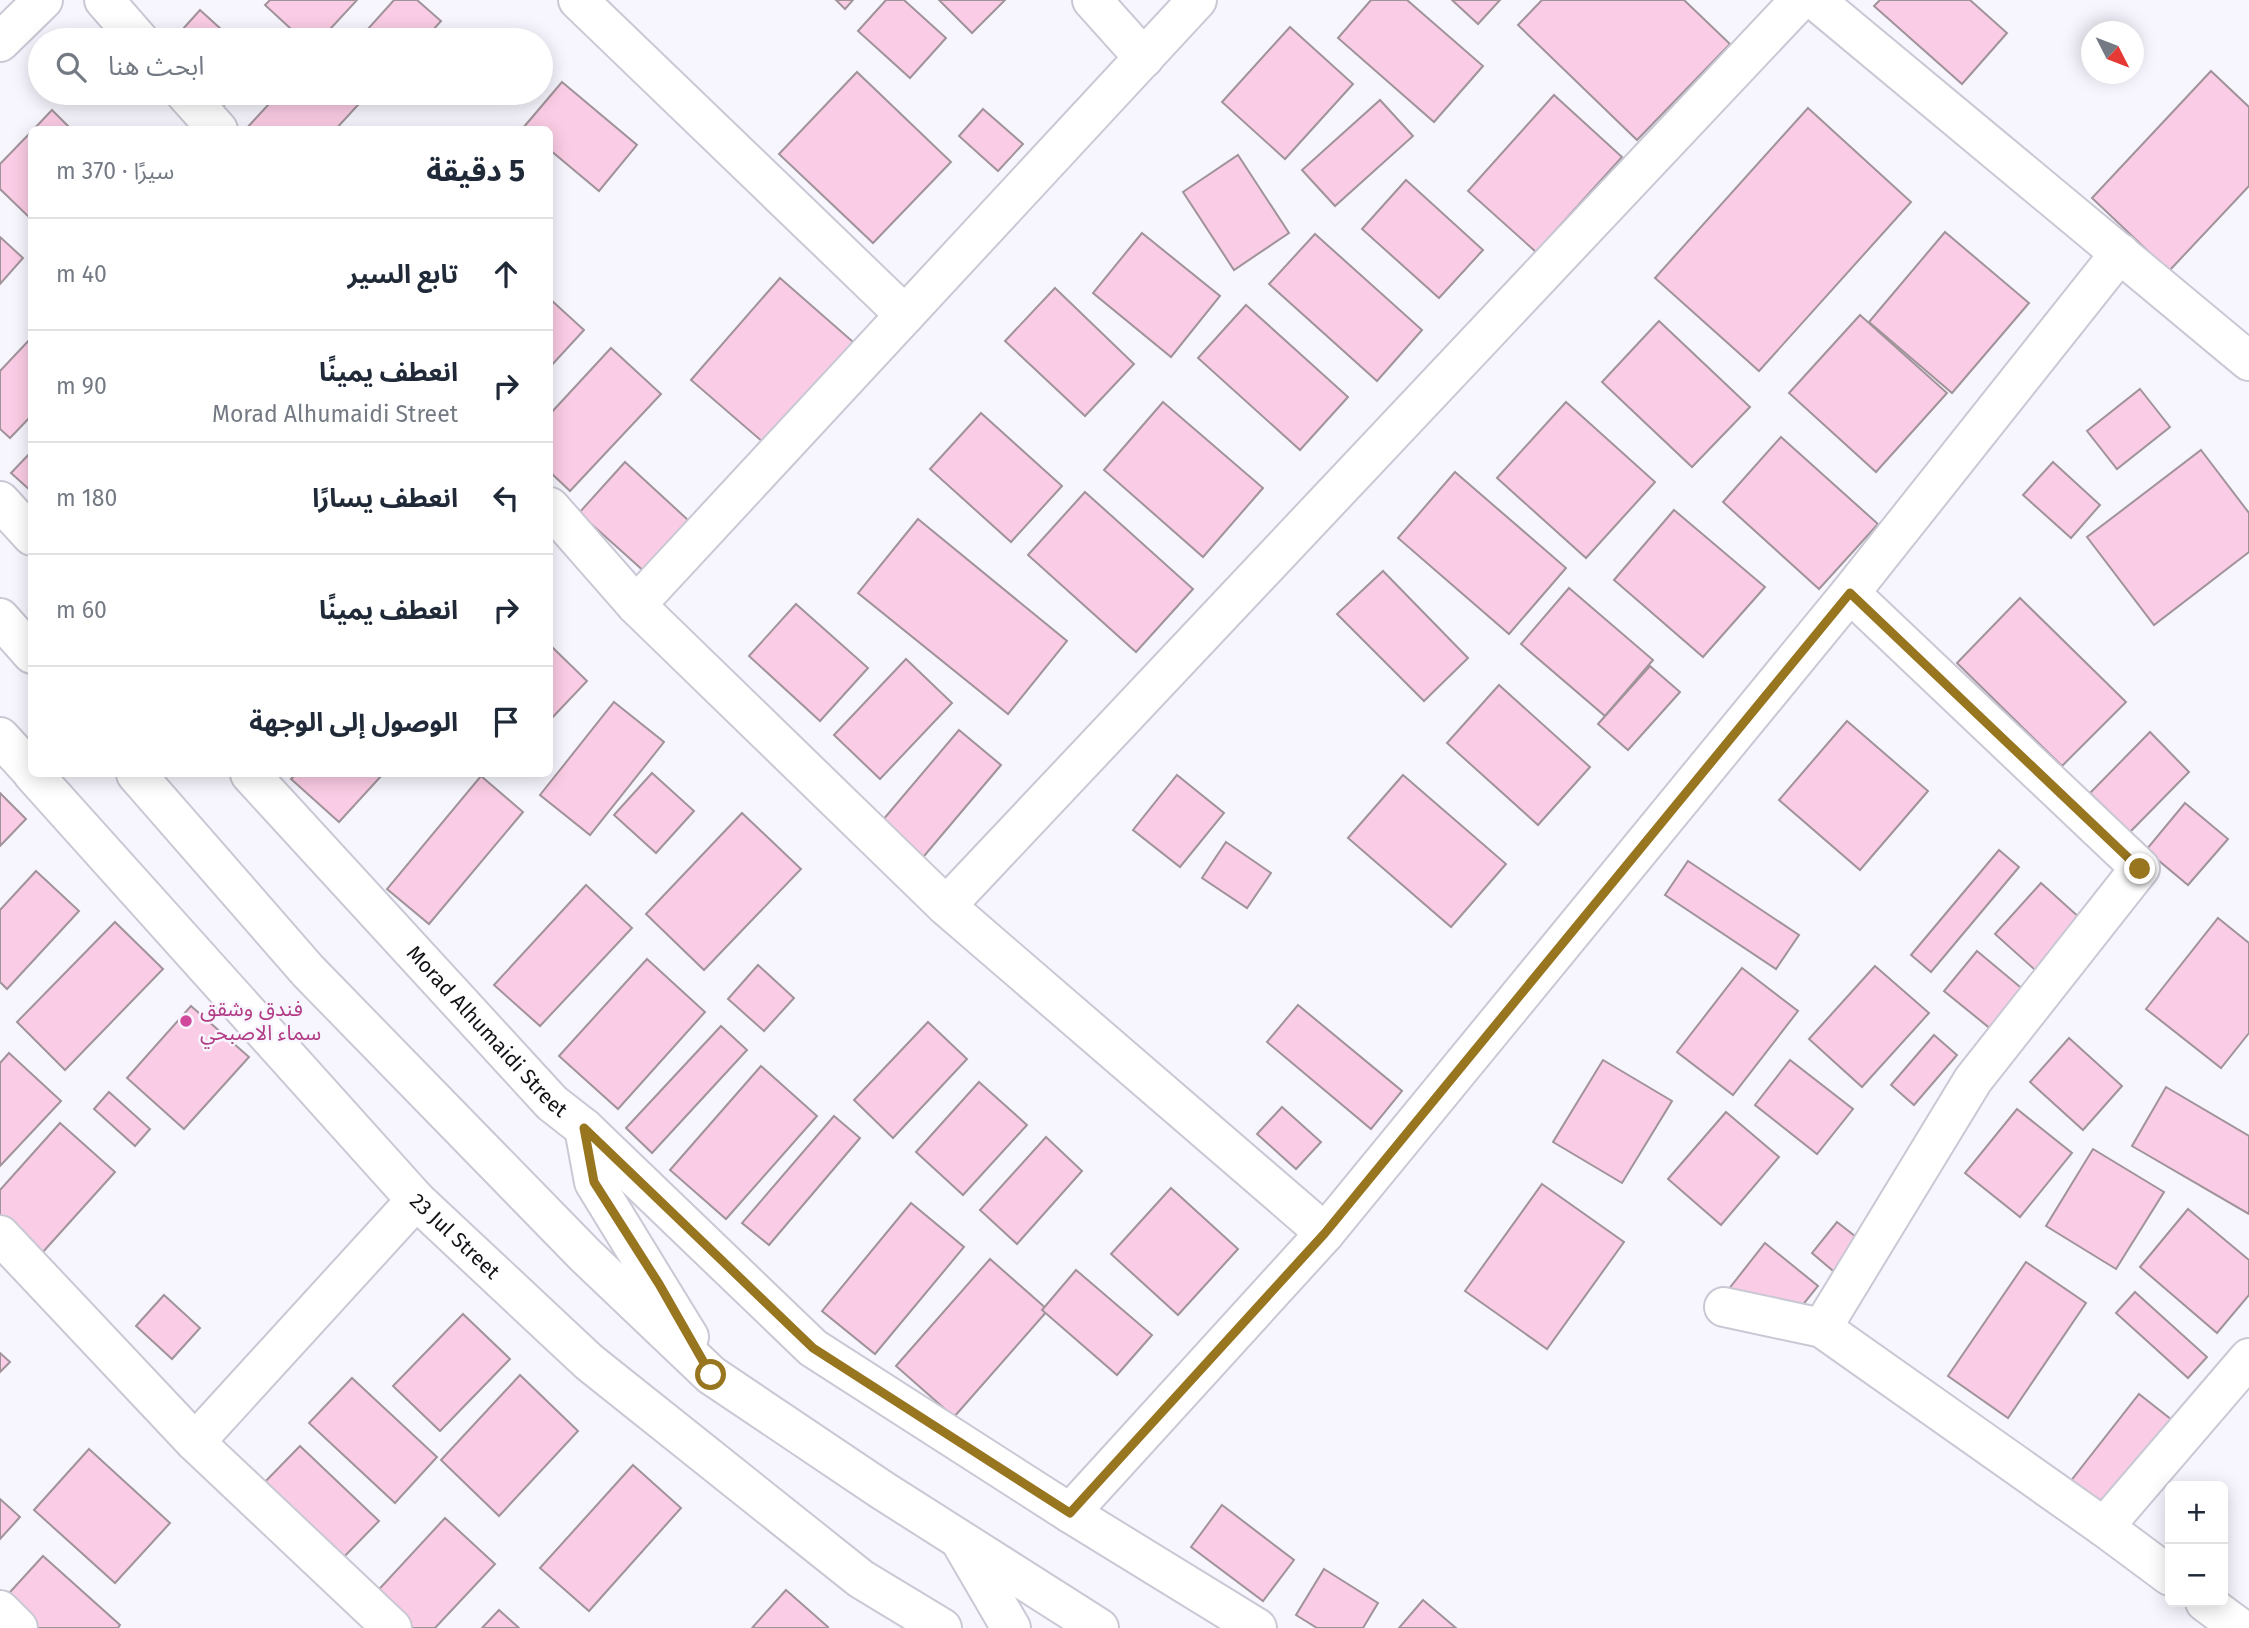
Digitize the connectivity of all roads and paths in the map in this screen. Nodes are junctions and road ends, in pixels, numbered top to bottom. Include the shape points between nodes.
1 (43, 0) edge
2 (104, 0) edge
3 (578, 0) edge
4 (1092, 0) edge
5 (1197, 0) edge
6 (1800, 0) edge
7 (1815, 0) edge
8 (128, 28) edge
9 (0, 42) edge
10 (1144, 58) junction
11 (196, 105) edge
12 (214, 126) edge
13 (2120, 253) junction
14 (905, 315) junction
15 (2249, 361) edge
16 (0, 501) edge
17 (553, 510) edge
18 (28, 532) edge
19 (1850, 593) junction
20 (636, 605) junction
21 (0, 618) edge
22 (28, 650) edge
23 (0, 737) edge
24 (28, 768) edge
25 (36, 777) edge
26 (139, 777) edge
27 (253, 777) edge
28 (946, 906) junction
29 (584, 1128) junction
30 (416, 1200) junction
31 (1325, 1233) junction
32 (0, 1235) edge
33 (1724, 1307) dead end
34 (1822, 1328) junction
35 (2249, 1358) edge
36 (711, 1375) junction
37 (195, 1442) junction
38 (1070, 1513) junction
39 (2104, 1527) junction
40 (959, 1539) junction
41 (2165, 1572) edge
42 (2212, 1607) edge
43 (0, 1610) edge
44 (18, 1628) edge
45 (392, 1628) edge
46 (942, 1628) edge
47 (1011, 1628) edge
48 (1099, 1628) edge
49 (1257, 1628) edge
50 (2240, 1628) edge

1 - 9 street
2 - 8 street
3 - 14 street
4 - 10 street
5 - 10 street
6 - 28 street
7 - 13 street
10 - 14 street
11 - 12 street
13 - 15 street
13 - 19 street
14 - 20 street
16 - 18 street
17 - 20 street
19 - 31 street
19 - 34 street via 2140,869 1973,1080
20 - 28 street
21 - 22 street
23 - 24 street, 23 Jul Street
25 - 30 street, 23 Jul Street
26 - 36 street via 307,971 585,1255
27 - 29 street, Morad Alhumaidi Street via 552,1103
28 - 31 street
29 - 36 street via 594,1182
29 - 38 street, Morad Alhumaidi Street via 813,1348
30 - 37 street
30 - 46 street, 23 Jul Street via 589,1362 861,1579
31 - 38 street
32 - 37 street
33 - 34 street
34 - 39 street
35 - 39 street
36 - 40 street
37 - 45 street
38 - 49 street, Morad Alhumaidi Street
39 - 41 street
40 - 47 street
40 - 48 street
42 - 50 street
43 - 44 street

